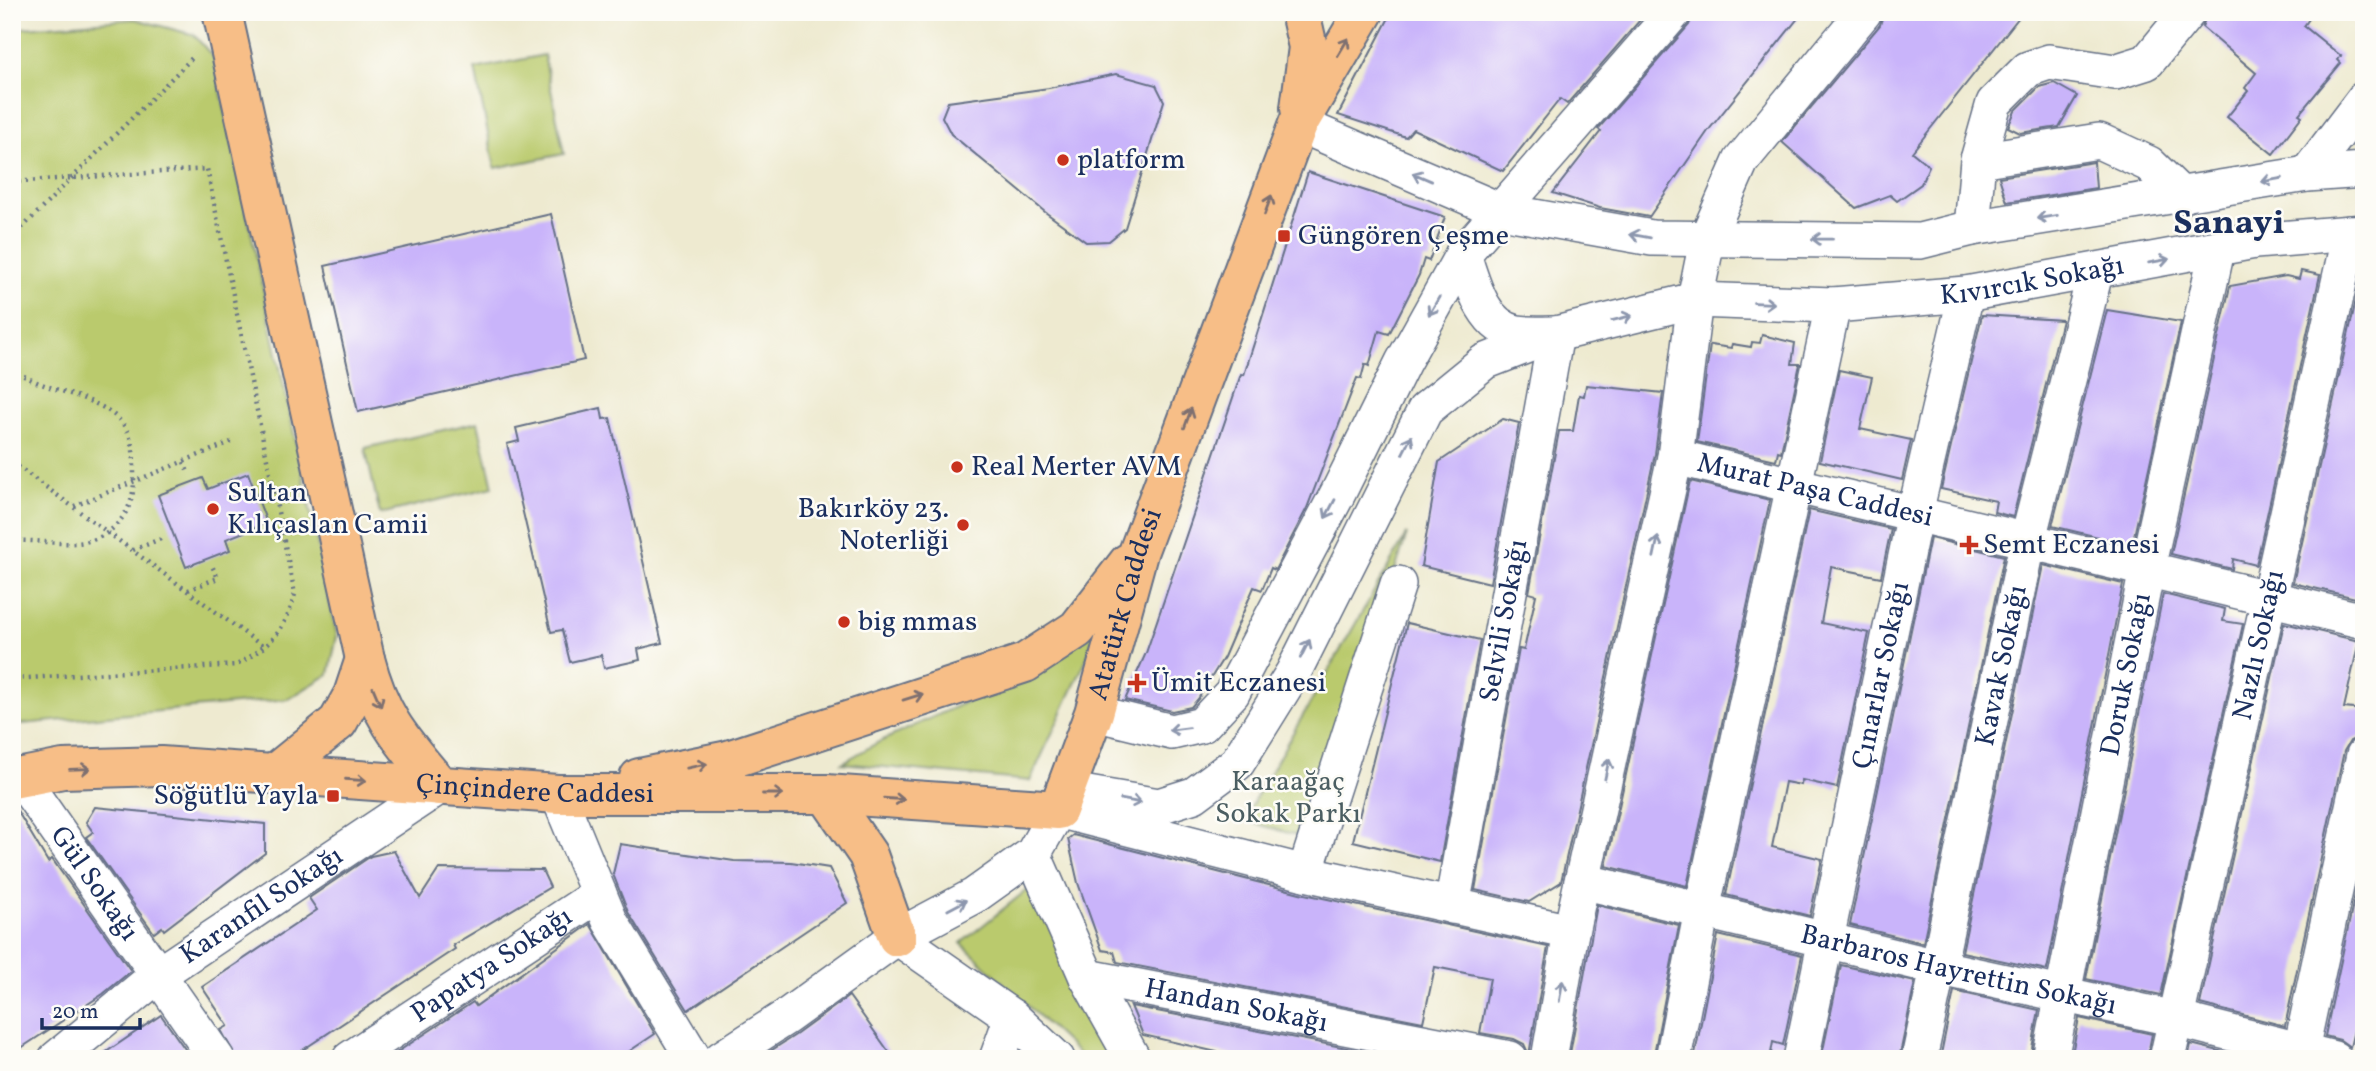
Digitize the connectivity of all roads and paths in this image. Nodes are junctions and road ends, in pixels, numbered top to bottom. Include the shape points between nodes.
1 (1300, 12) edge
2 (1364, 12) edge
3 (1674, 12) edge
4 (1864, 12) edge
5 (2188, 12) edge
6 (223, 18) edge
7 (2364, 99) edge
8 (1298, 124) junction
9 (1978, 160) junction
10 (2364, 170) edge
11 (2307, 174) junction
12 (73, 177) junction
13 (12, 182) edge
14 (2182, 196) junction
15 (1501, 211) junction
16 (1972, 228) junction
17 (2357, 232) edge
18 (1708, 236) junction
19 (12, 237) edge
20 (2217, 250) junction
21 (1463, 254) junction
22 (2095, 273) junction
23 (1966, 294) junction
24 (1696, 300) junction
25 (1833, 305) junction
26 (1556, 334) junction
27 (12, 368) edge
28 (231, 442) dead end
29 (1675, 457) junction
30 (12, 462) edge
31 (184, 462) junction
32 (189, 475) dead end
33 (134, 482) junction
34 (1796, 484) junction
35 (73, 507) junction
36 (1915, 513) junction
37 (109, 533) junction
38 (163, 538) dead end
39 (2028, 539) junction
40 (12, 541) edge
41 (132, 550) junction
42 (1139, 551) junction
43 (212, 566) dead end
44 (2147, 569) junction
45 (1398, 584) dead end
46 (187, 591) junction
47 (2270, 599) junction
48 (2364, 621) edge
49 (265, 648) junction
50 (365, 659) junction
51 (12, 679) edge
52 (1094, 713) junction
53 (2364, 755) edge
54 (274, 774) junction
55 (16, 778) edge
56 (440, 786) junction
57 (558, 794) junction
58 (826, 794) junction
59 (1060, 800) junction
60 (1033, 854) junction
61 (1306, 873) junction
62 (1582, 881) junction
63 (599, 894) junction
64 (1452, 906) junction
65 (1702, 910) junction
66 (1570, 932) junction
67 (897, 937) junction
68 (1826, 941) junction
69 (1941, 968) junction
70 (159, 974) junction
71 (1087, 977) junction
72 (2064, 996) junction
73 (1012, 1017) junction
74 (2176, 1019) junction
75 (2311, 1056) edge
76 (1139, 1058) edge
77 (56, 1059) edge
78 (217, 1059) edge
79 (350, 1059) edge
80 (694, 1059) edge
81 (721, 1059) edge
82 (997, 1059) edge
83 (1057, 1059) edge
84 (1510, 1059) edge
85 (1549, 1059) edge
86 (1673, 1059) edge
87 (1801, 1059) edge
88 (1919, 1059) edge
89 (2050, 1059) edge
90 (2167, 1059) edge

1 - 8 main road via 1308,47
8 -> 2 main road, Atatürk Caddesi
3 - 15 street
4 - 18 street via 1741,161
5 - 9 street via 2147,62 2115,72 2049,62 2028,69 1994,103
6 - 12 path
6 - 50 main road
7 - 11 street
15 -> 8 street, Kıvırcık Sokağı
42 -> 8 main road, Atatürk Caddesi
9 - 14 street via 2099,141 2149,164
9 - 16 street
10 - 11 street, Kıvırcık Sokağı
11 -> 14 street, Kıvırcık Sokağı
12 - 13 path
12 - 19 path
12 - 49 path via 207,169 295,594 287,624
14 -> 16 street, Kıvırcık Sokağı
18 -> 15 street, Kıvırcık Sokağı via 1652,238
15 - 21 street
16 -> 18 street, Kıvırcık Sokağı via 1920,241
17 - 20 street, Kıvırcık Sokağı via 2255,241
17 - 47 street, Nazlı Sokağı
18 - 24 street
22 -> 20 street, Kıvırcık Sokağı
20 - 44 street, Doruk Sokağı
21 - 26 street via 1492,319 1515,333
21 -> 52 street via 1231,693 1202,725 1172,732
22 - 23 street, Kıvırcık Sokağı
22 - 39 street, Kavak Sokağı
23 - 25 street, Kıvırcık Sokağı
23 - 36 street, Çınarlar Sokağı
24 -> 25 street, Kıvırcık Sokağı
26 -> 24 street, Kıvırcık Sokağı
24 - 29 street
25 - 34 street
59 -> 26 street via 1160,806 1194,795 1237,763 1293,673 1425,410 1484,362
26 - 64 street, Selvili Sokağı
27 - 33 path via 88,401 121,422 131,441
28 - 31 path
29 - 34 street, Murat Paşa Caddesi
62 -> 29 street
30 - 35 path
31 - 32 path
31 - 33 path
33 - 35 path
33 - 37 path via 130,504
34 - 36 street, Murat Paşa Caddesi
34 - 65 street
35 - 37 path
36 - 39 street, Murat Paşa Caddesi
36 - 68 street, Çınarlar Sokağı
37 - 40 path via 77,544
37 - 41 path
38 - 41 path
39 - 44 street, Murat Paşa Caddesi
39 - 69 street, Kavak Sokağı
41 - 46 path
42 - 52 main road, Atatürk Caddesi
57 -> 42 main road via 728,760 1025,663 1077,629
43 - 46 path via 218,578
44 - 47 street, Murat Paşa Caddesi
44 - 72 street, Doruk Sokağı
45 - 61 street
46 - 49 path
47 - 48 street, Murat Paşa Caddesi
47 - 74 street, Nazlı Sokağı
49 - 51 path via 237,665
50 - 54 main road via 338,722
50 -> 56 main road via 375,695 394,731
52 - 59 main road, Atatürk Caddesi
53 - 75 street
55 -> 54 main road, Çinçindere Caddesi via 63,769 160,766
54 -> 56 main road, Çinçindere Caddesi
55 - 70 street, Gül Sokağı
56 - 57 main road, Çinçindere Caddesi
56 - 70 street, Karanfil Sokağı
57 -> 58 main road, Çinçindere Caddesi
57 - 63 street
58 -> 59 main road, Çinçindere Caddesi
58 - 67 main road via 868,855
59 - 60 street, Atatürk Caddesi
59 - 61 street
67 -> 60 street, Atatürk Caddesi via 974,896
60 - 71 street
61 - 64 street
62 - 65 street, Barbaros Hayrettin Sokağı
62 - 66 street
63 - 79 street, Papatya Sokağı
63 - 80 street via 610,921
64 - 66 street
65 - 68 street, Barbaros Hayrettin Sokağı
65 - 86 street
85 -> 66 street
67 - 73 street
67 - 81 street, Atatürk Caddesi
68 - 69 street, Barbaros Hayrettin Sokağı
68 - 87 street, Çınarlar Sokağı
69 - 72 street, Barbaros Hayrettin Sokağı
69 - 88 street, Kavak Sokağı
70 - 77 street, Karanfil Sokağı
70 - 78 street, Gül Sokağı
71 - 76 street
71 - 84 street, Handan Sokağı
72 - 74 street, Barbaros Hayrettin Sokağı
72 - 89 street, Doruk Sokağı
73 - 82 street
73 - 83 street
74 - 75 street, Barbaros Hayrettin Sokağı
74 - 90 street, Nazlı Sokağı

